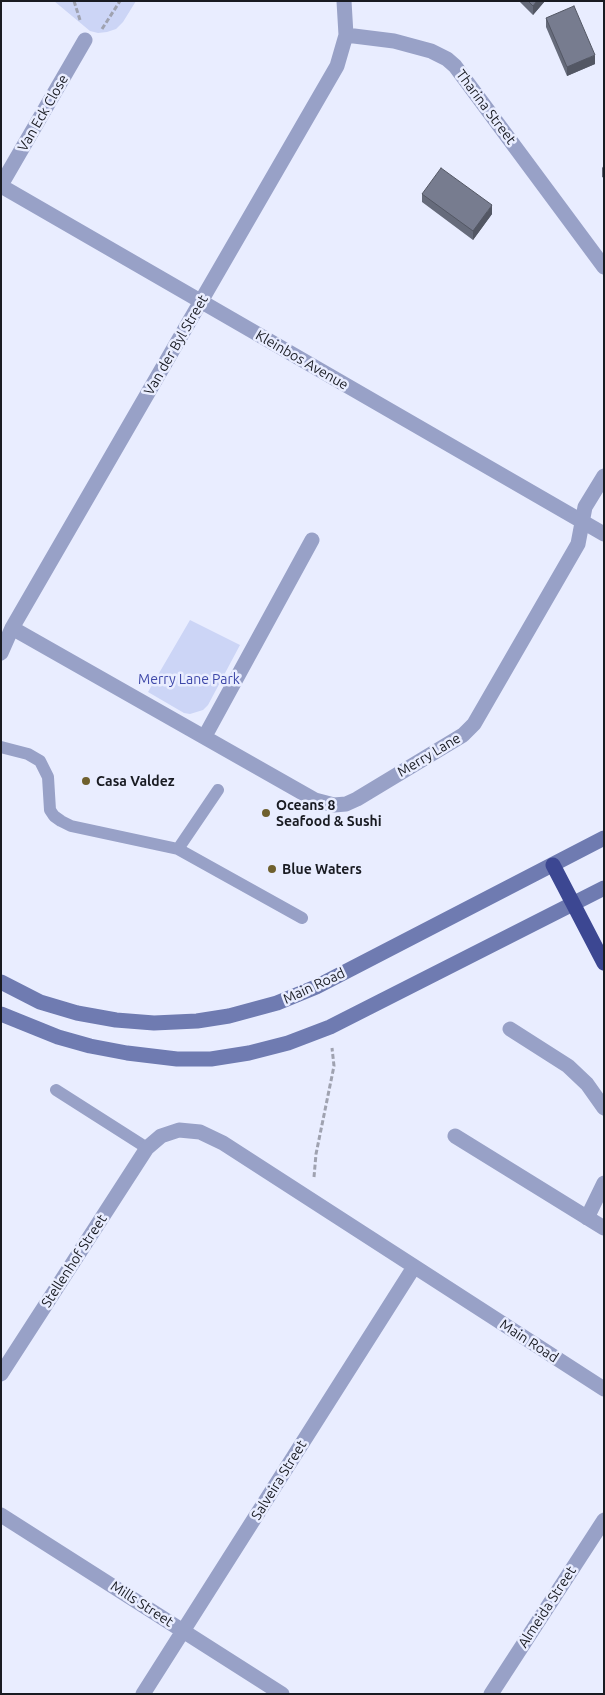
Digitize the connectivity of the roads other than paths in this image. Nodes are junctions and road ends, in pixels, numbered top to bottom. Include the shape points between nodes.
1 (344, 1) edge
2 (346, 35) junction
3 (85, 40) road end
4 (1, 186) edge
5 (604, 267) edge
6 (201, 301) junction
7 (604, 476) edge
8 (582, 521) junction
9 (604, 534) edge
10 (312, 540) dead end
11 (12, 628) junction
12 (1, 652) edge
13 (205, 736) junction
14 (1, 747) edge
15 (218, 790) dead end
16 (604, 838) edge
17 (178, 850) junction
18 (553, 865) junction
19 (604, 888) edge
20 (573, 904) junction
21 (302, 918) dead end
22 (604, 963) edge
23 (1, 982) edge
24 (1, 1014) edge
25 (510, 1029) dead end
26 (56, 1090) dead end
27 (604, 1108) edge
28 (454, 1136) dead end
29 (147, 1148) junction
30 (604, 1183) edge
31 (587, 1218) junction
32 (604, 1228) edge
33 (414, 1266) junction
34 (1, 1374) edge
35 (604, 1389) edge
36 (1, 1515) edge
37 (604, 1520) edge
38 (183, 1631) junction
39 (143, 1694) edge
40 (282, 1694) edge
41 (491, 1694) edge

1 - 2 street
2 - 5 street, Tharina Street via 394,41 430,51 455,66
2 - 6 street, Van der Byl Street via 337,66
3 - 4 street, Van Eck Close
4 - 6 street, Kleinbos Avenue
6 - 8 street, Kleinbos Avenue
6 - 11 street, Van der Byl Street
7 - 8 street via 585,507
8 - 9 street, Kleinbos Avenue
8 - 13 street, Merry Lane via 578,544 474,724 463,735 356,799 334,805 315,800
10 - 13 street
11 - 12 street, Van der Byl Street
11 - 13 street, Merry Lane
14 - 17 lane via 28,754 40,761 48,777 50,810 61,821
15 - 17 lane
16 - 18 main road, Main Road
17 - 21 lane
18 - 20 highway
18 - 23 main road, Main Road via 316,987 277,1004 229,1016 154,1023 116,1020 40,1002
19 - 20 main road
20 - 22 highway
20 - 24 main road via 330,1027 249,1053 211,1059 126,1053 43,1032
25 - 27 street via 568,1066 587,1084
26 - 29 lane
28 - 31 street
29 - 33 street, Main Road via 161,1136 179,1130 200,1132 223,1143
29 - 34 street, Stellenhof Street
30 - 31 street
31 - 32 street
33 - 35 street, Main Road
33 - 38 street, Salveira Street
36 - 38 street, Mills Street
37 - 41 street, Almeida Street
38 - 39 street, Salveira Street
38 - 40 street, Mills Street

